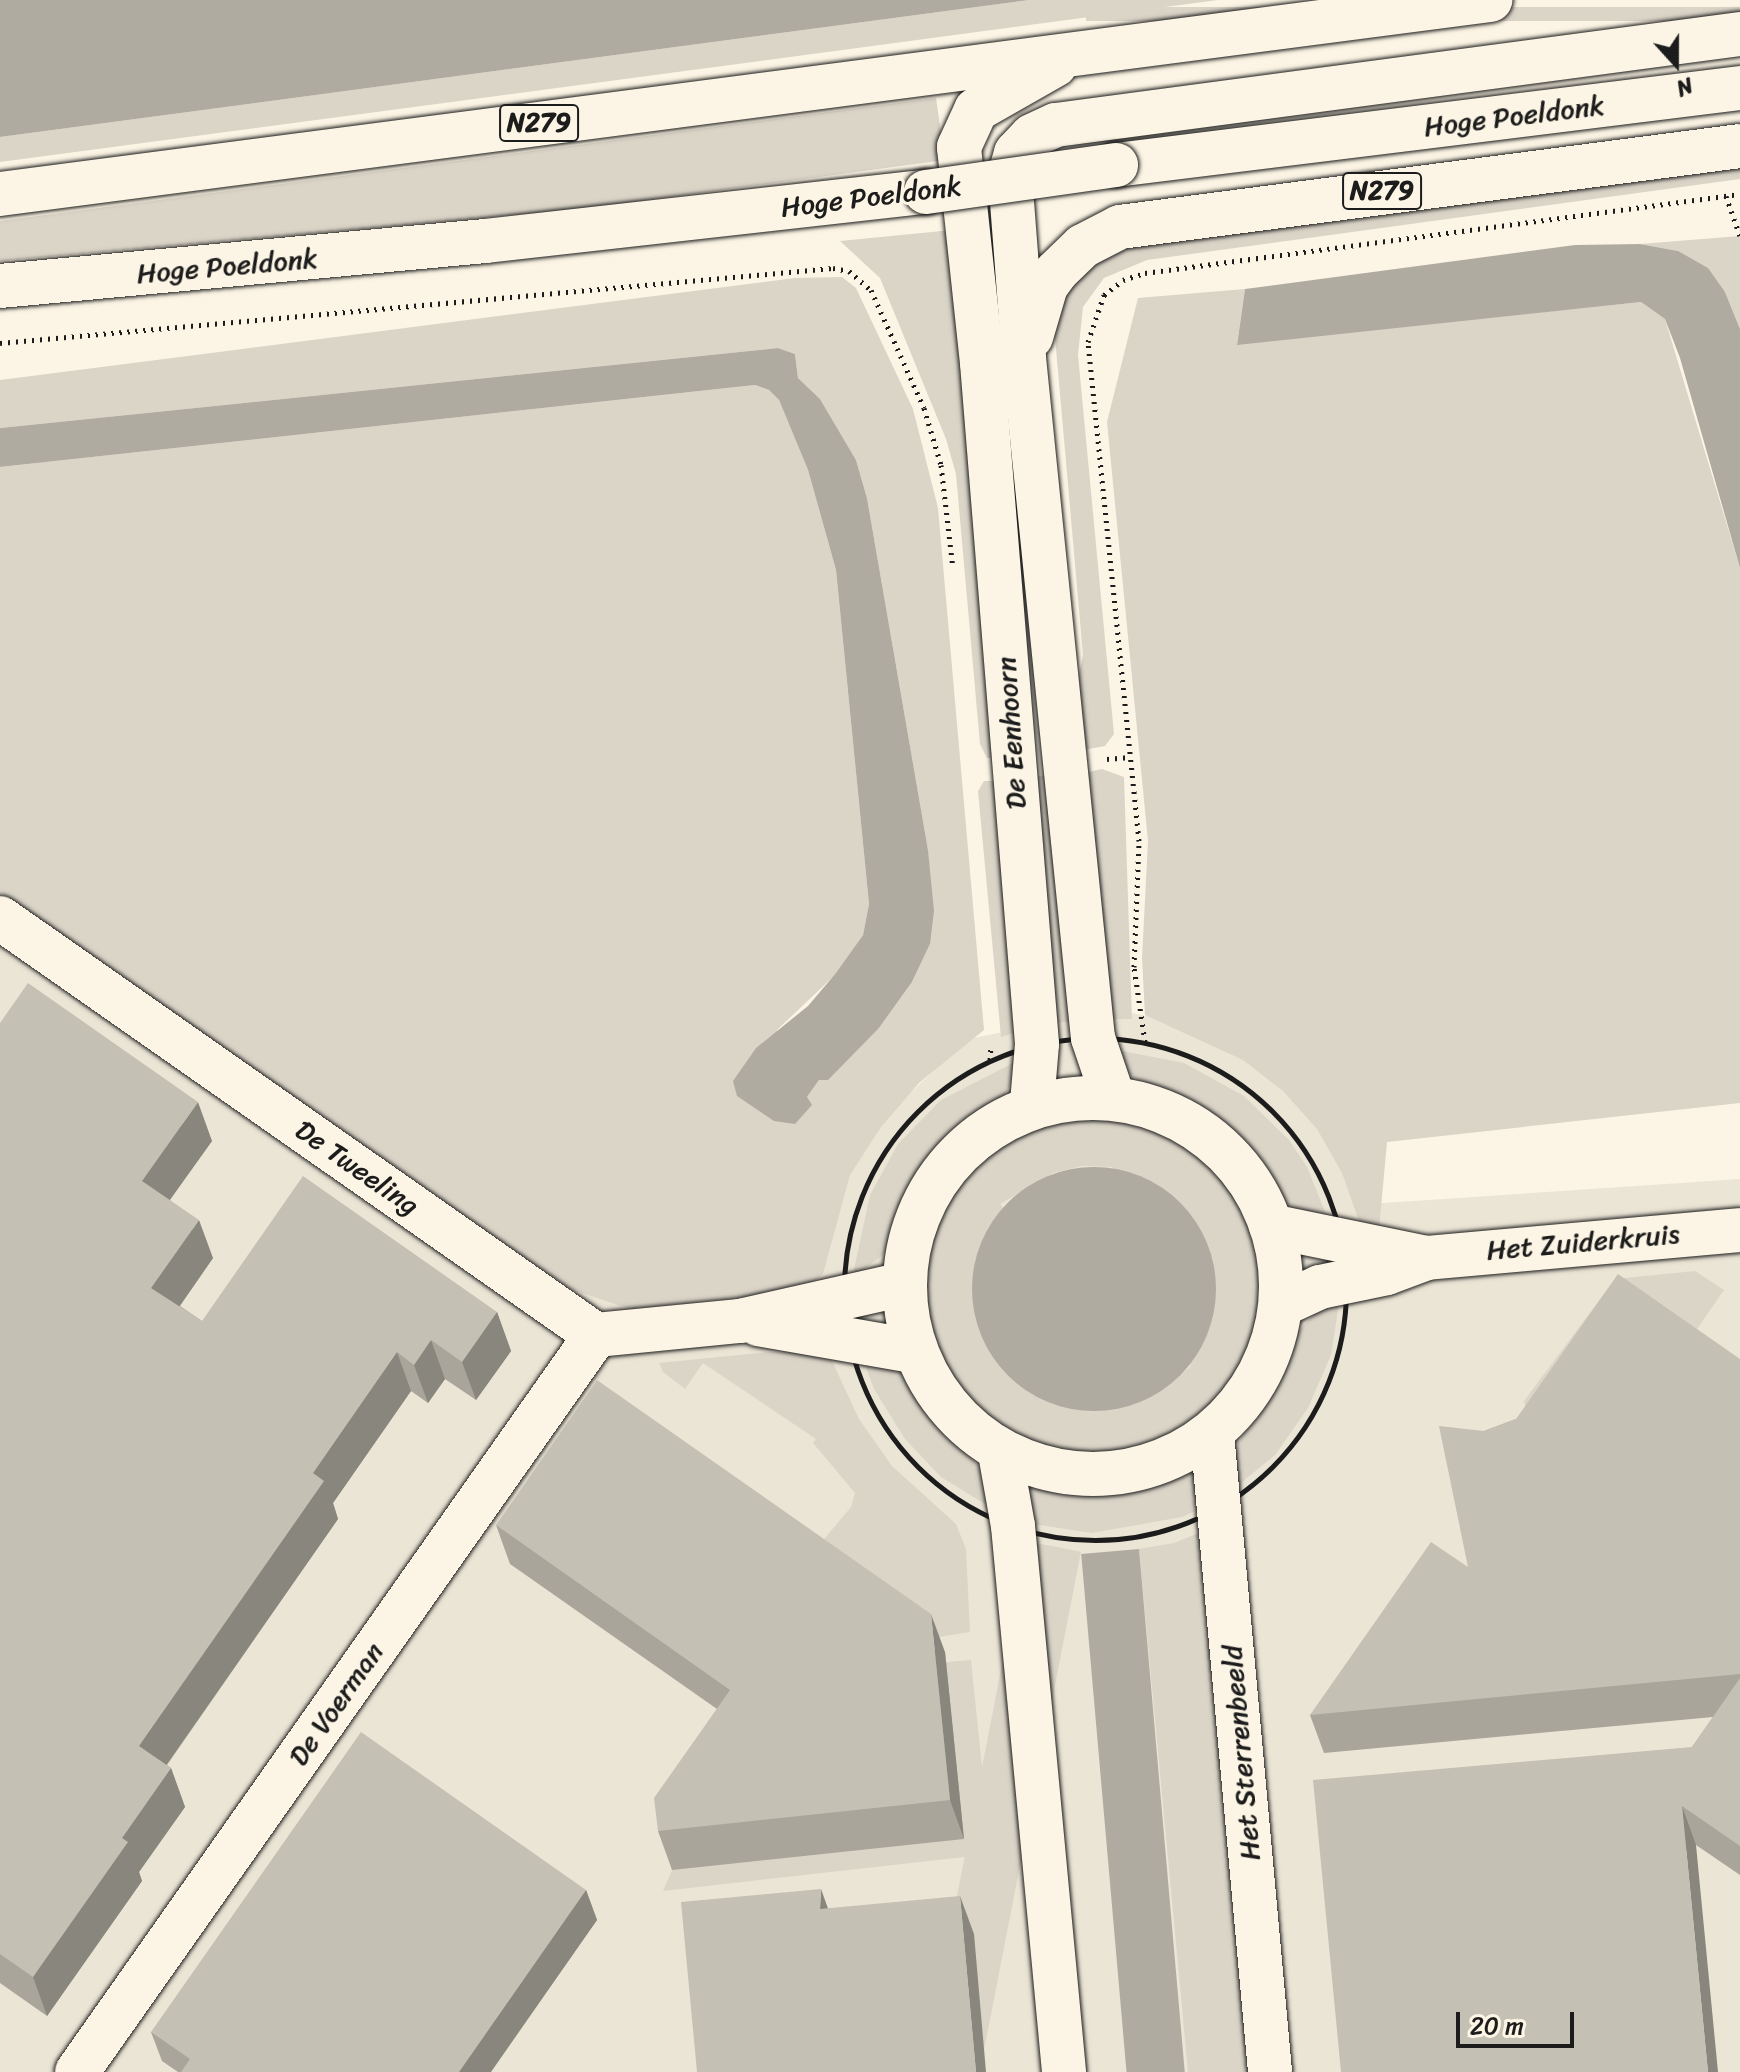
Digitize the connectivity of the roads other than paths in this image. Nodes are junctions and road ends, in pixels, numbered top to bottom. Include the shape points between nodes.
1 (1490, 0) edge
2 (1740, 34) edge
3 (1078, 53) junction
4 (1740, 88) edge
5 (1740, 146) edge
6 (0, 194) edge
7 (0, 286) edge
8 (1024, 358) junction
9 (0, 918) edge
10 (1112, 1094) junction
11 (1032, 1104) junction
12 (1271, 1226) junction
13 (1740, 1230) edge
14 (1344, 1260) junction
15 (904, 1284) junction
16 (1281, 1305) junction
17 (846, 1319) junction
18 (596, 1335) junction
19 (913, 1351) junction
20 (1212, 1433) junction
21 (1000, 1453) junction
22 (77, 2072) edge
23 (1064, 2072) edge
24 (1270, 2072) edge

1 - 3 main road, N279
2 - 8 main road, De Eenhoorn via 1056,125 1032,136 1016,153 1010,174
3 - 6 main road, N279
3 - 11 main road, De Eenhoorn / N279 via 993,98 964,129 960,173 982,363 1037,1044
4 - 7 main road, Hoge Poeldonk / N279, bridge via 926,192
5 - 8 main road, N279 via 1120,227 1083,246 1056,272 1046,286
8 - 10 main road, De Eenhoorn via 1093,1038
9 - 18 main road, De Tweeling
10 - 11 main road via 1068,1095
10 - 12 main road via 1161,1109 1229,1153
11 - 15 main road via 971,1146 930,1195 907,1255
12 - 14 main road, Het Zuiderkruis
12 - 16 main road via 1281,1261
13 - 14 main road, Het Zuiderkruis via 1427,1258
14 - 16 main road, Het Zuiderkruis
15 - 17 main road
15 - 19 main road
16 - 20 main road via 1281,1319 1258,1380
17 - 18 main road via 740,1321
17 - 19 main road
18 - 22 main road, De Voerman
19 - 21 main road via 934,1393 958,1422
20 - 21 main road via 1172,1457 1092,1474 1059,1473
20 - 24 main road, Het Sterrenbeeld
21 - 23 main road via 1013,1526

